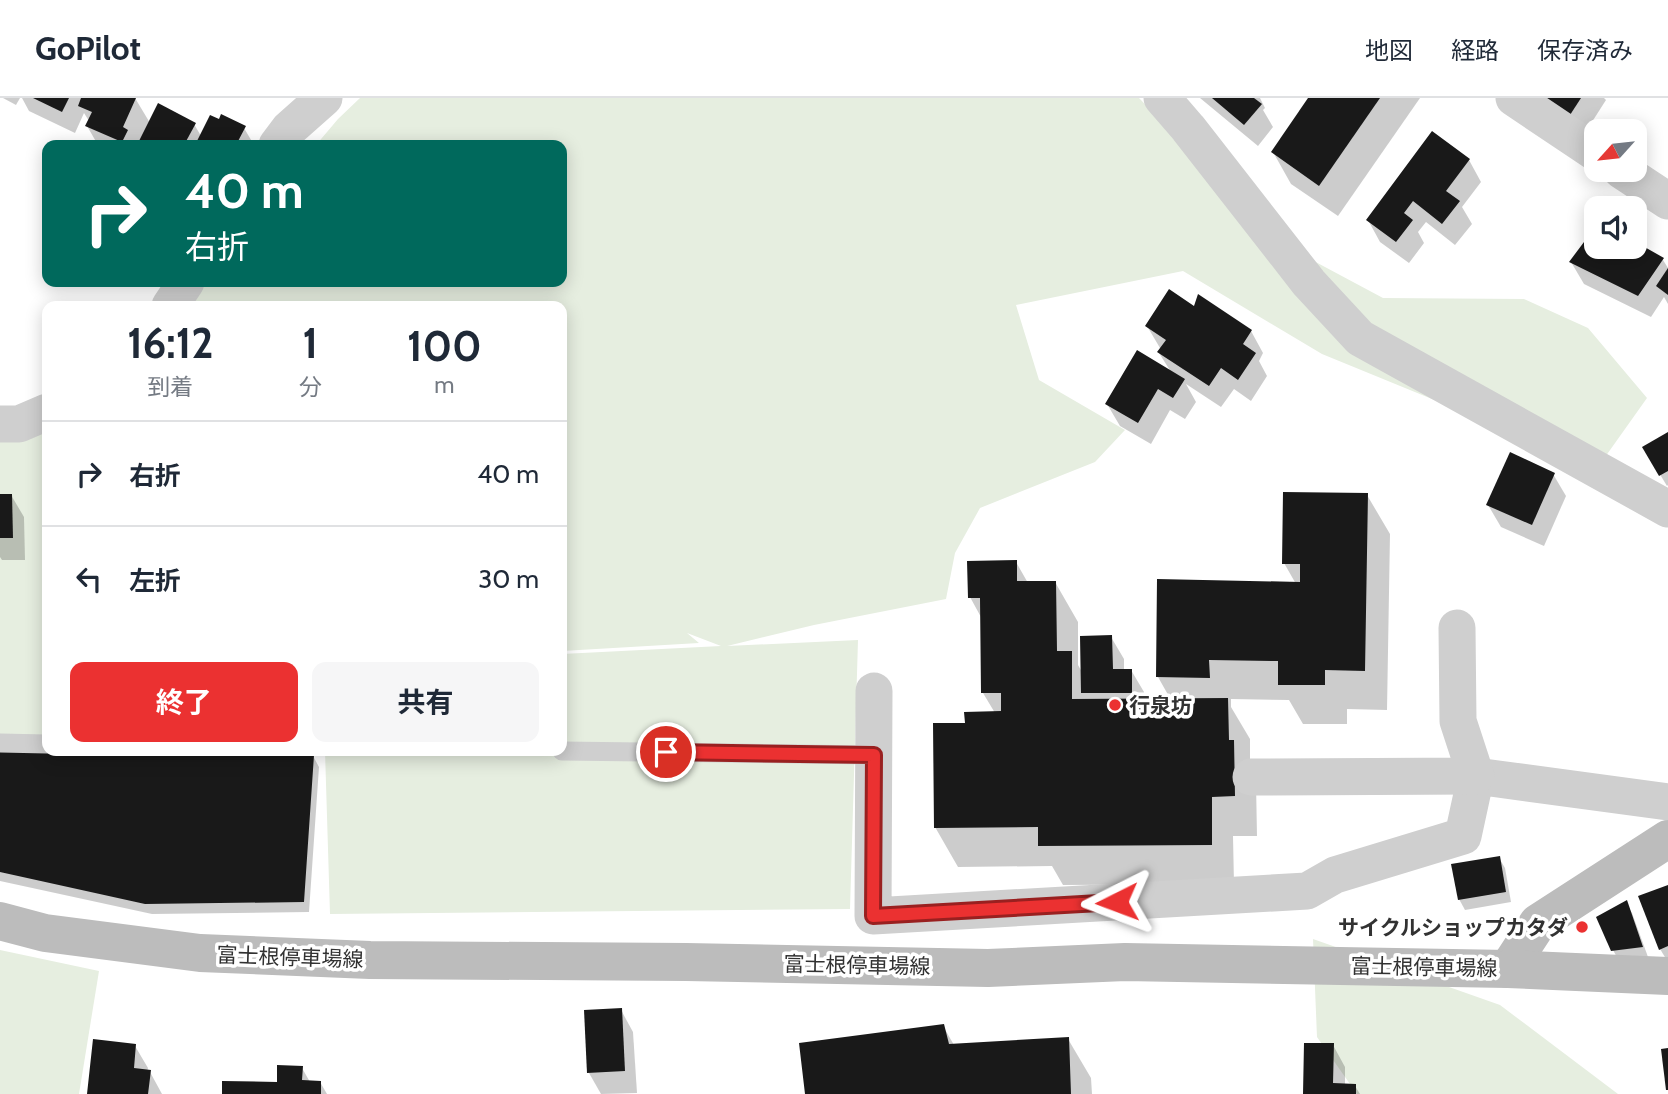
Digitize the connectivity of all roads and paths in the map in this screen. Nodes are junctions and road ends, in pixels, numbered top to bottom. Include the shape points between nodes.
1 (324, 98) edge
2 (1162, 98) edge
3 (1514, 98) edge
4 (281, 140) edge
5 (1584, 145) edge
6 (1639, 182) edge
7 (1668, 201) edge
8 (42, 414) edge
9 (0, 424) edge
10 (1668, 509) edge
11 (1457, 628) dead end
12 (874, 691) dead end
13 (0, 743) edge
14 (42, 744) edge
15 (567, 751) edge
16 (874, 755) junction
17 (1251, 776) dead end
18 (1476, 776) junction
19 (1668, 802) edge
20 (1668, 839) edge
21 (0, 921) edge
22 (1508, 969) junction
23 (1668, 976) edge

1 - 4 street
2 - 10 street via 1309,284 1360,338
3 - 5 street
6 - 7 street
8 - 9 street via 19,424
11 - 18 street via 1458,722
12 - 16 street
13 - 14 lane
15 - 16 lane
16 - 18 street via 873,916 1307,891 1335,875 1463,836
17 - 18 street
18 - 19 street
20 - 22 main road, 富士根停車場線 via 1538,923
21 - 22 main road, 富士根停車場線 via 45,933 200,953 370,960 988,968 1125,962
22 - 23 main road

